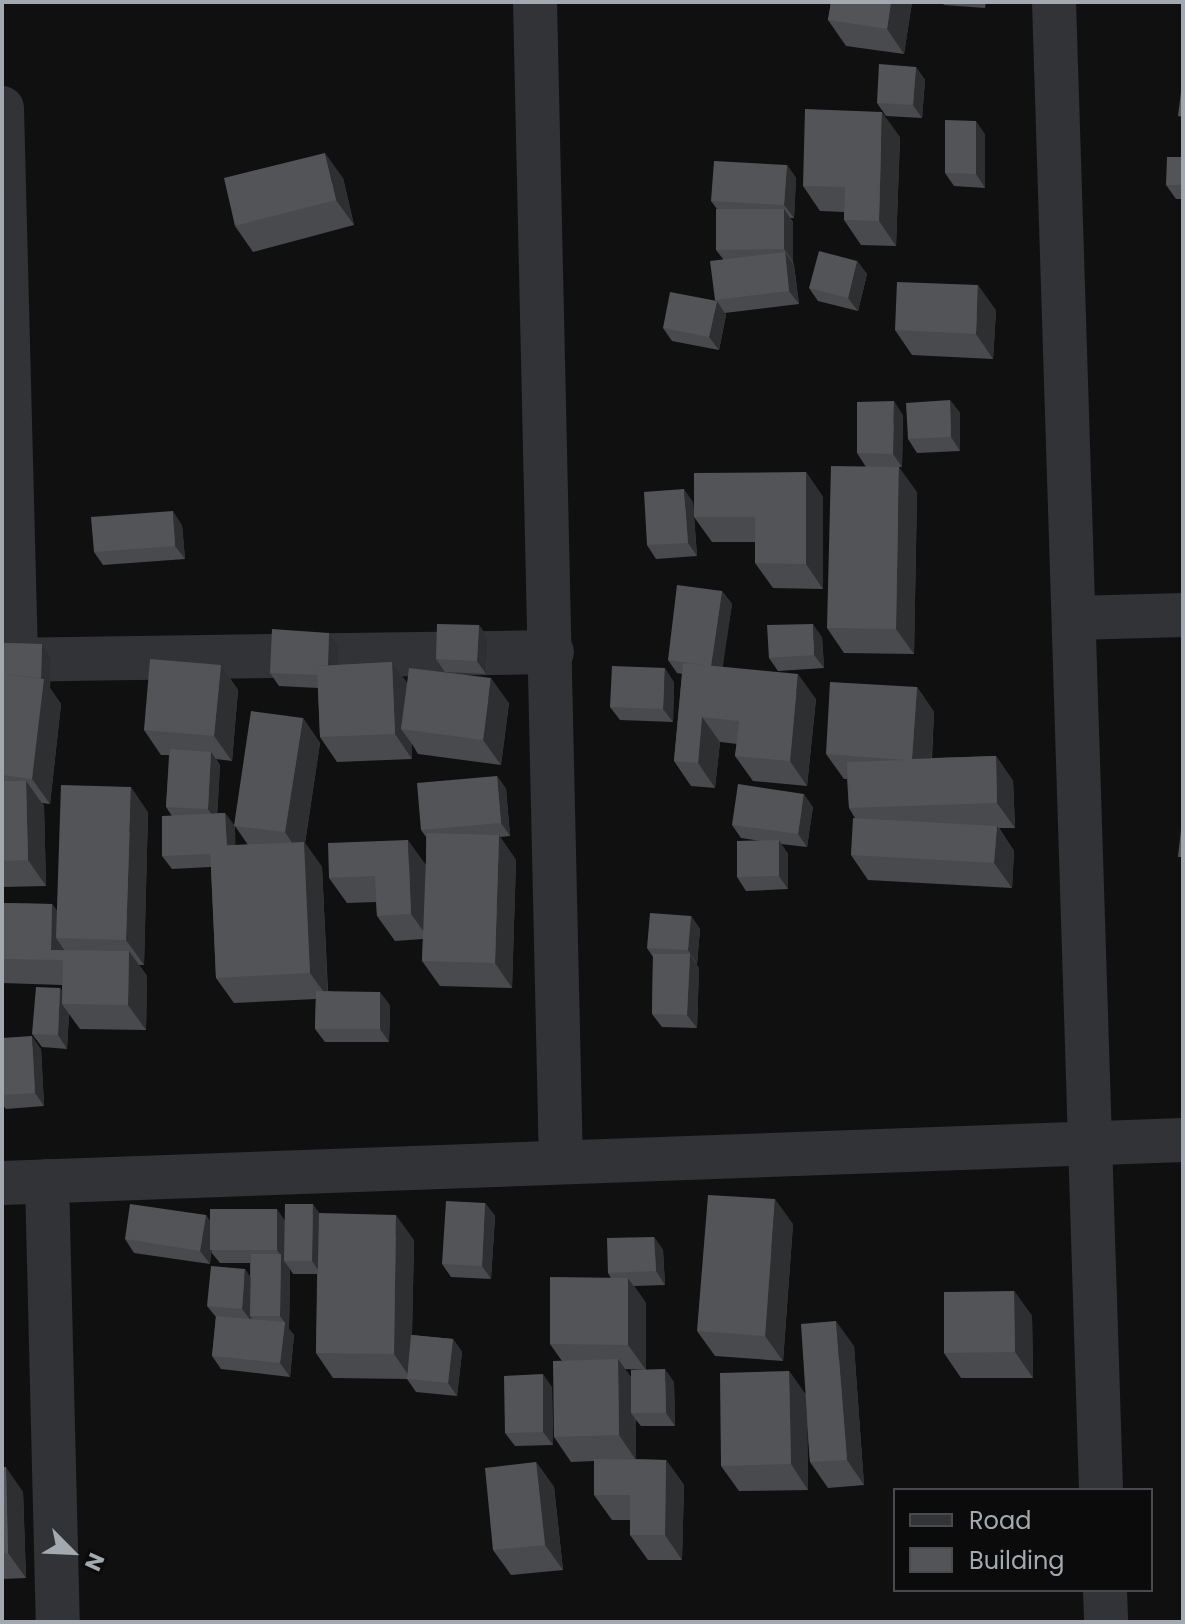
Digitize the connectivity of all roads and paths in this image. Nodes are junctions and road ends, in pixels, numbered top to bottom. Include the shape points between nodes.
1 (535, 2) edge
2 (1054, 2) edge
3 (2, 108) edge
4 (1183, 615) edge
5 (1074, 618) junction
6 (552, 652) junction
7 (9, 660) edge
8 (1183, 1140) edge
9 (1091, 1143) junction
10 (561, 1162) junction
11 (47, 1181) junction
12 (2, 1183) edge
13 (1101, 1488) edge
14 (1105, 1592) edge
15 (58, 1622) edge
16 (1106, 1622) edge

1 - 6 street
2 - 5 street
3 - 7 street
4 - 5 street
5 - 9 street
6 - 7 street
6 - 10 street
8 - 9 street
9 - 10 street
9 - 13 street
10 - 11 street
11 - 12 street
11 - 15 street
14 - 16 street

